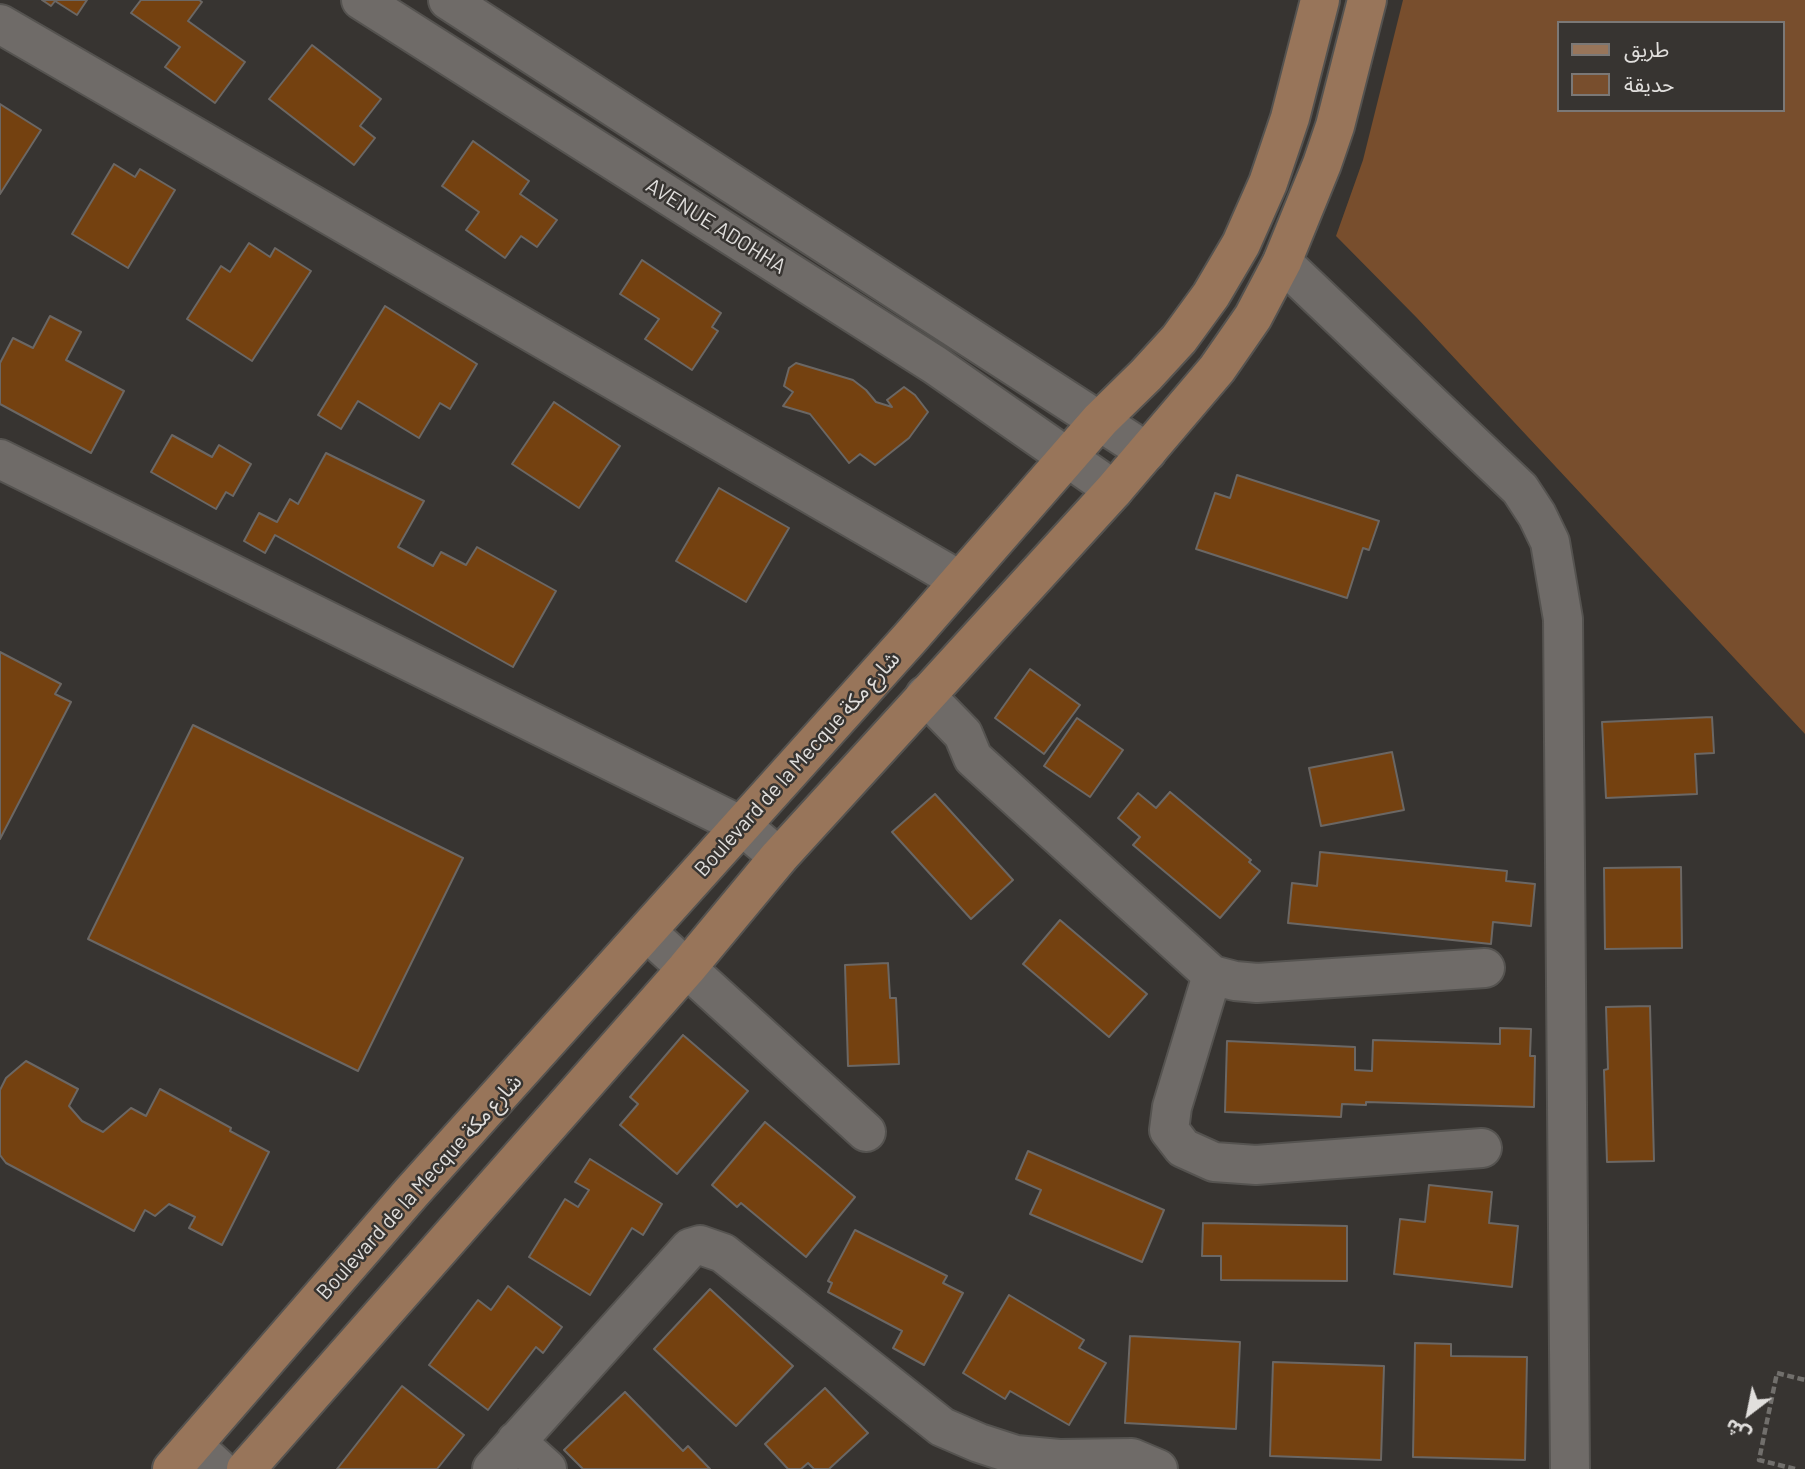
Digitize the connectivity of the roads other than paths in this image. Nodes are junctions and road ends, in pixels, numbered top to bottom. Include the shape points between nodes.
1 (361, 0) edge
2 (448, 0) edge
3 (1320, 0) edge
4 (1367, 0) edge
5 (0, 24) edge
6 (1282, 262) junction
7 (1100, 420) junction
8 (1147, 452) junction
9 (1068, 457) junction
10 (0, 458) edge
11 (1114, 490) junction
12 (959, 580) junction
13 (916, 706) junction
14 (742, 826) junction
15 (779, 857) junction
16 (647, 932) junction
17 (1485, 968) dead end
18 (686, 969) junction
19 (1212, 975) junction
20 (866, 1132) dead end
21 (1482, 1148) dead end
22 (504, 1455) edge
23 (195, 1461) edge
24 (246, 1469) edge
25 (547, 1469) edge
26 (1158, 1469) edge
27 (1570, 1469) edge

1 - 9 street, AVENUE ADOHHA via 935,365
2 - 7 street, AVENUE ADOHHA
3 - 7 main road, Boulevard de la Mecque شارع مكة via 1290,118 1241,244 1179,338
4 - 6 main road via 1335,126
5 - 12 street
6 - 8 main road via 1253,317 1217,369
6 - 27 street via 1520,489 1550,542 1563,619
7 - 8 street, AVENUE ADOHHA
7 - 9 main road, Boulevard de la Mecque شارع مكة
8 - 11 main road
9 - 11 street, AVENUE ADOHHA
9 - 12 main road, Boulevard de la Mecque شارع مكة
10 - 14 street
11 - 13 main road
12 - 14 main road, Boulevard de la Mecque شارع مكة
13 - 15 main road
13 - 19 street via 947,751 973,758
14 - 15 street
14 - 16 main road, Boulevard de la Mecque شارع مكة
15 - 18 main road
16 - 18 street
16 - 23 main road, Boulevard de la Mecque شارع مكة via 411,1193
17 - 19 street via 1257,984
18 - 20 street
18 - 24 main road
19 - 21 street via 1172,1107 1169,1130 1184,1149 1214,1162 1256,1165
22 - 25 street
22 - 26 street via 690,1248 700,1245 723,1253 942,1427 1016,1455 1132,1458

